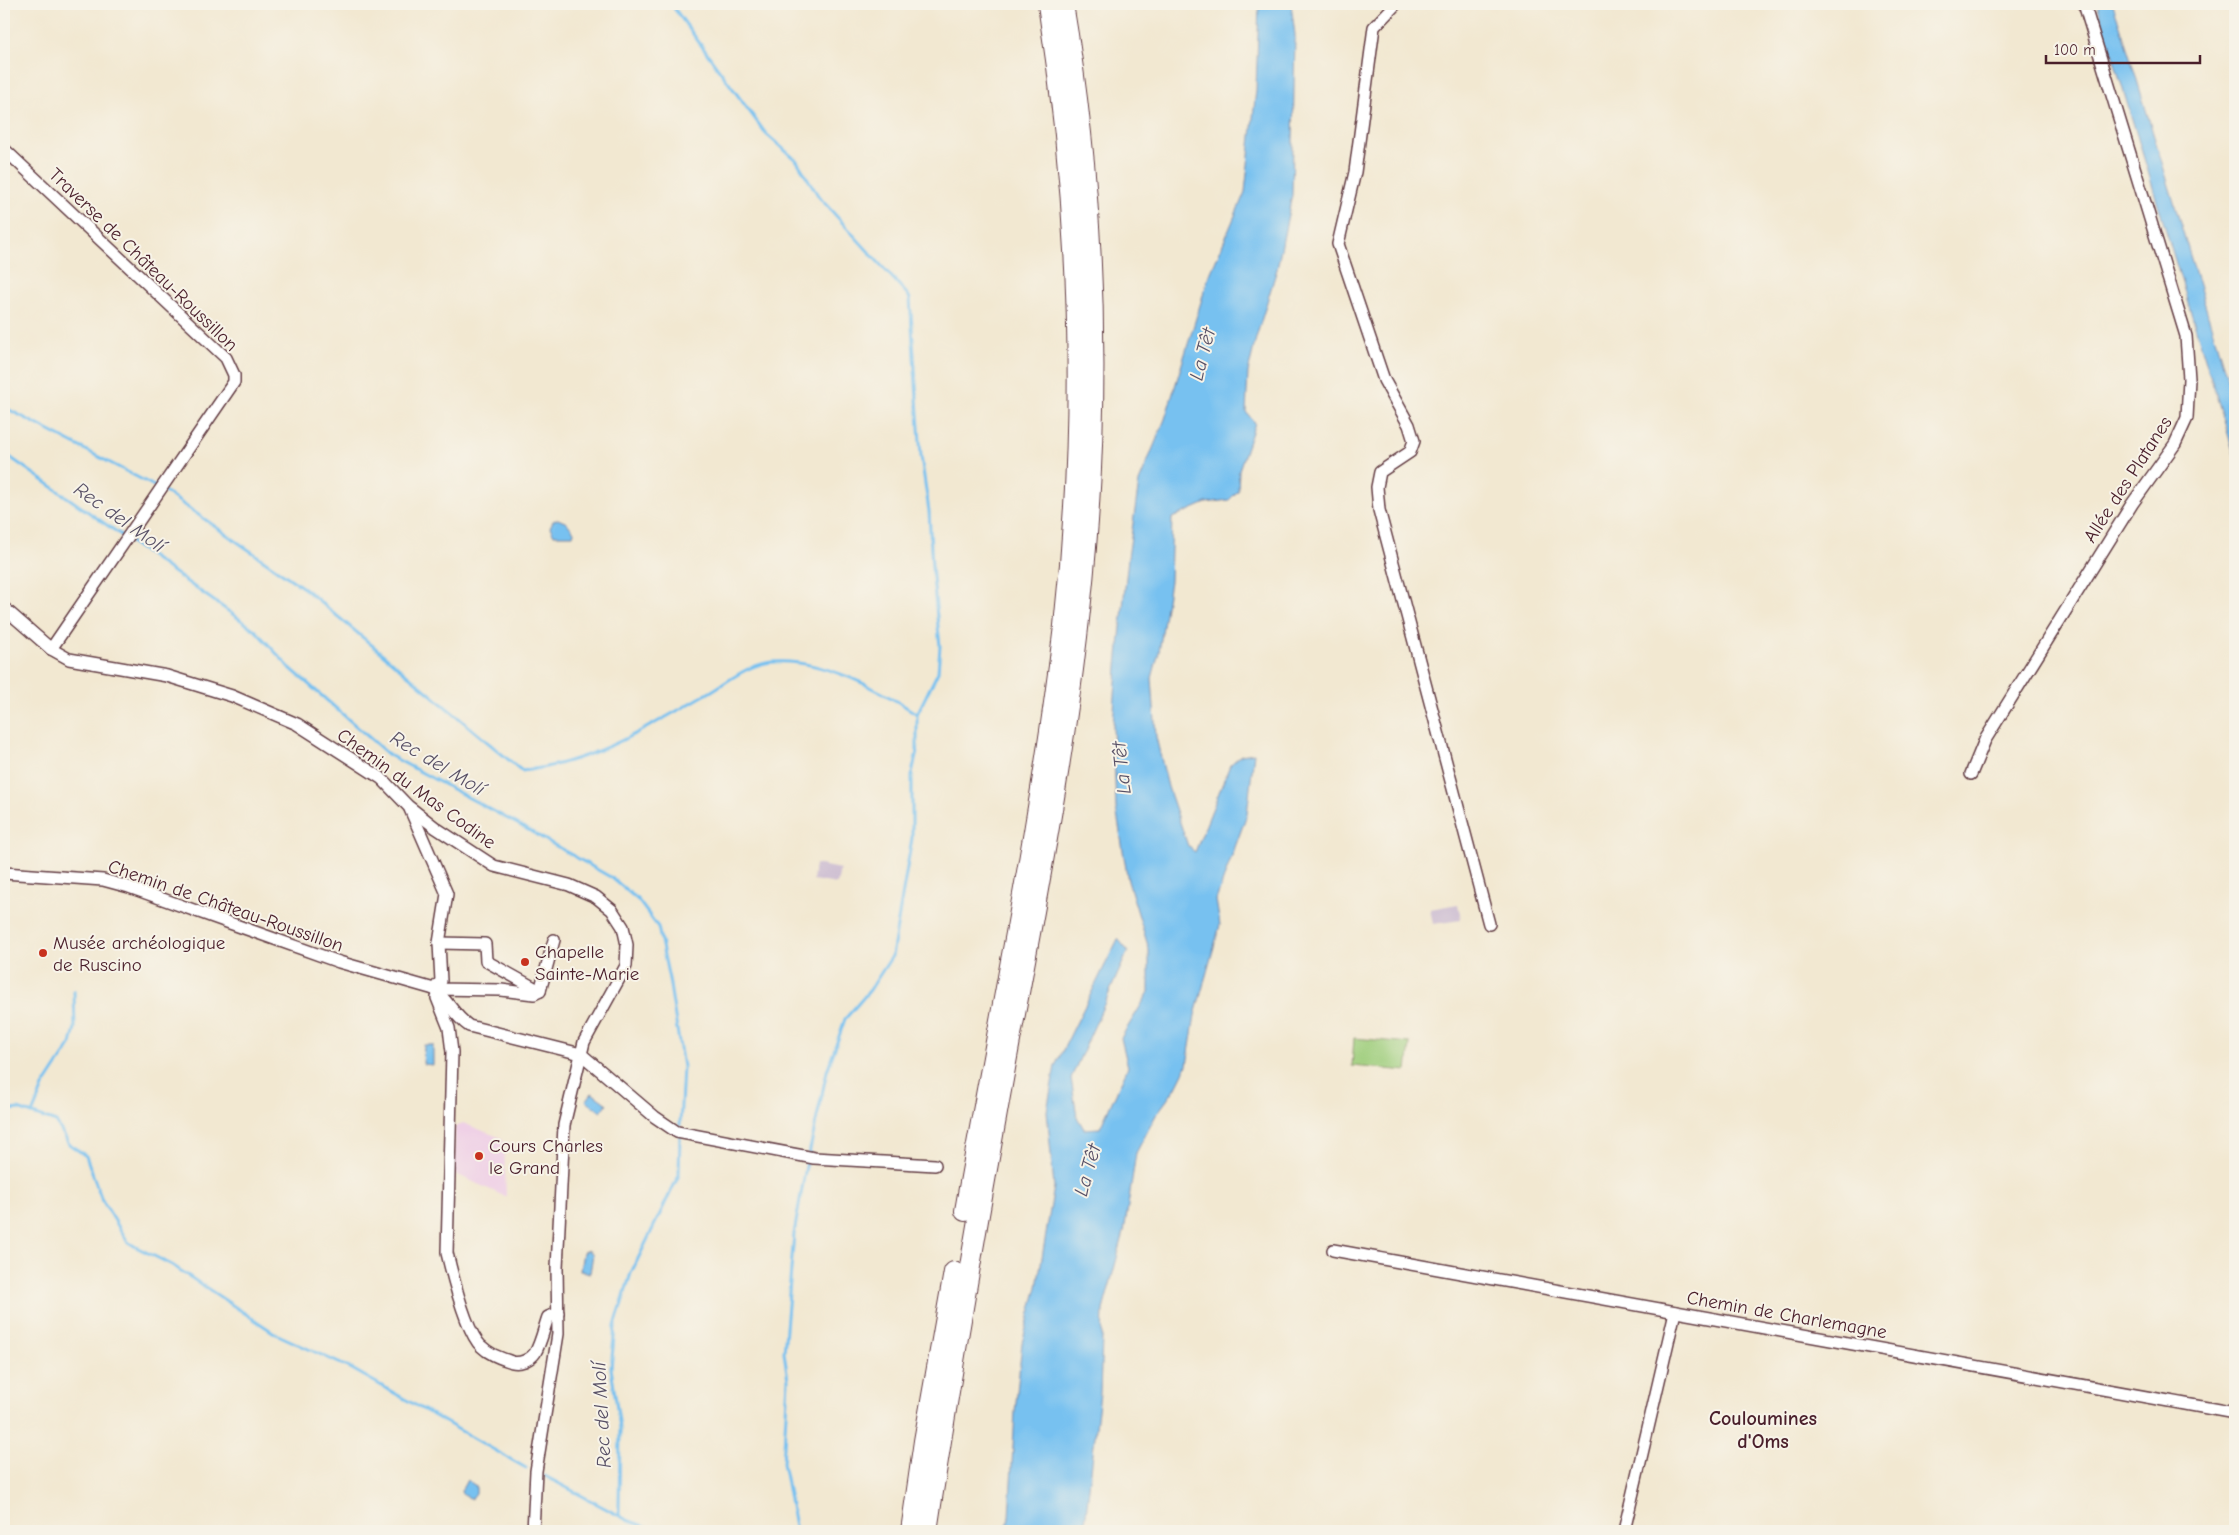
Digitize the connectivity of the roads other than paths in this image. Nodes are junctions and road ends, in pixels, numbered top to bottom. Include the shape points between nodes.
1 (1048, 4) edge
2 (1063, 4) edge
3 (1396, 4) edge
4 (2084, 4) edge
5 (4, 149) edge
6 (4, 608) edge
7 (51, 649) junction
8 (1971, 774) dead end
9 (408, 806) junction
10 (4, 873) edge
11 (1489, 924) dead end
12 (554, 940) dead end
13 (439, 943) junction
14 (434, 989) junction
15 (540, 991) junction
16 (581, 1054) junction
17 (935, 1165) dead end
18 (1333, 1250) dead end
19 (1675, 1312) junction
20 (558, 1313) junction
21 (2235, 1413) edge
22 (533, 1531) edge
23 (911, 1531) edge
24 (926, 1531) edge
25 (1624, 1531) edge

1 - 23 highway via 1063,106 1077,334 1074,493 1068,584 1048,744
2 - 24 highway via 1080,124 1091,280 1092,423 1083,578 1060,759 967,1274
3 - 11 street via 1374,28 1356,172 1338,244 1384,380 1409,425 1414,441 1410,452 1380,472 1377,487 1379,510
4 - 8 street, Allée des Platanes via 2186,336 2187,418 2175,444 2132,504 1989,732
5 - 7 street, Traverse de Château-Roussillon via 226,358 234,375 234,382
6 - 7 street, Chemin du Mas Codine
7 - 9 street, Chemin du Mas Codine via 68,659 167,676 232,696 297,724 380,778
9 - 13 street via 448,894
9 - 16 street, Chemin du Mas Codine via 494,866 570,885 596,897 612,910 623,927 627,945 626,966 595,1018
10 - 14 street, Chemin de Château-Roussillon via 103,880 129,887 339,962
12 - 15 street
13 - 14 street via 440,981
13 - 15 street via 485,944 486,961
14 - 15 street, Chemin de Château-Roussillon via 534,994
14 - 16 street via 456,1017 469,1026
14 - 20 street via 449,1028 452,1052 447,1253 471,1330 480,1346 517,1363 534,1354 548,1317
16 - 17 street via 654,1117 680,1133 805,1156
16 - 20 street via 564,1125
18 - 19 street, Chemin de Charlemagne
19 - 21 street, Chemin de Charlemagne
19 - 25 street
20 - 22 street via 558,1334 536,1471

